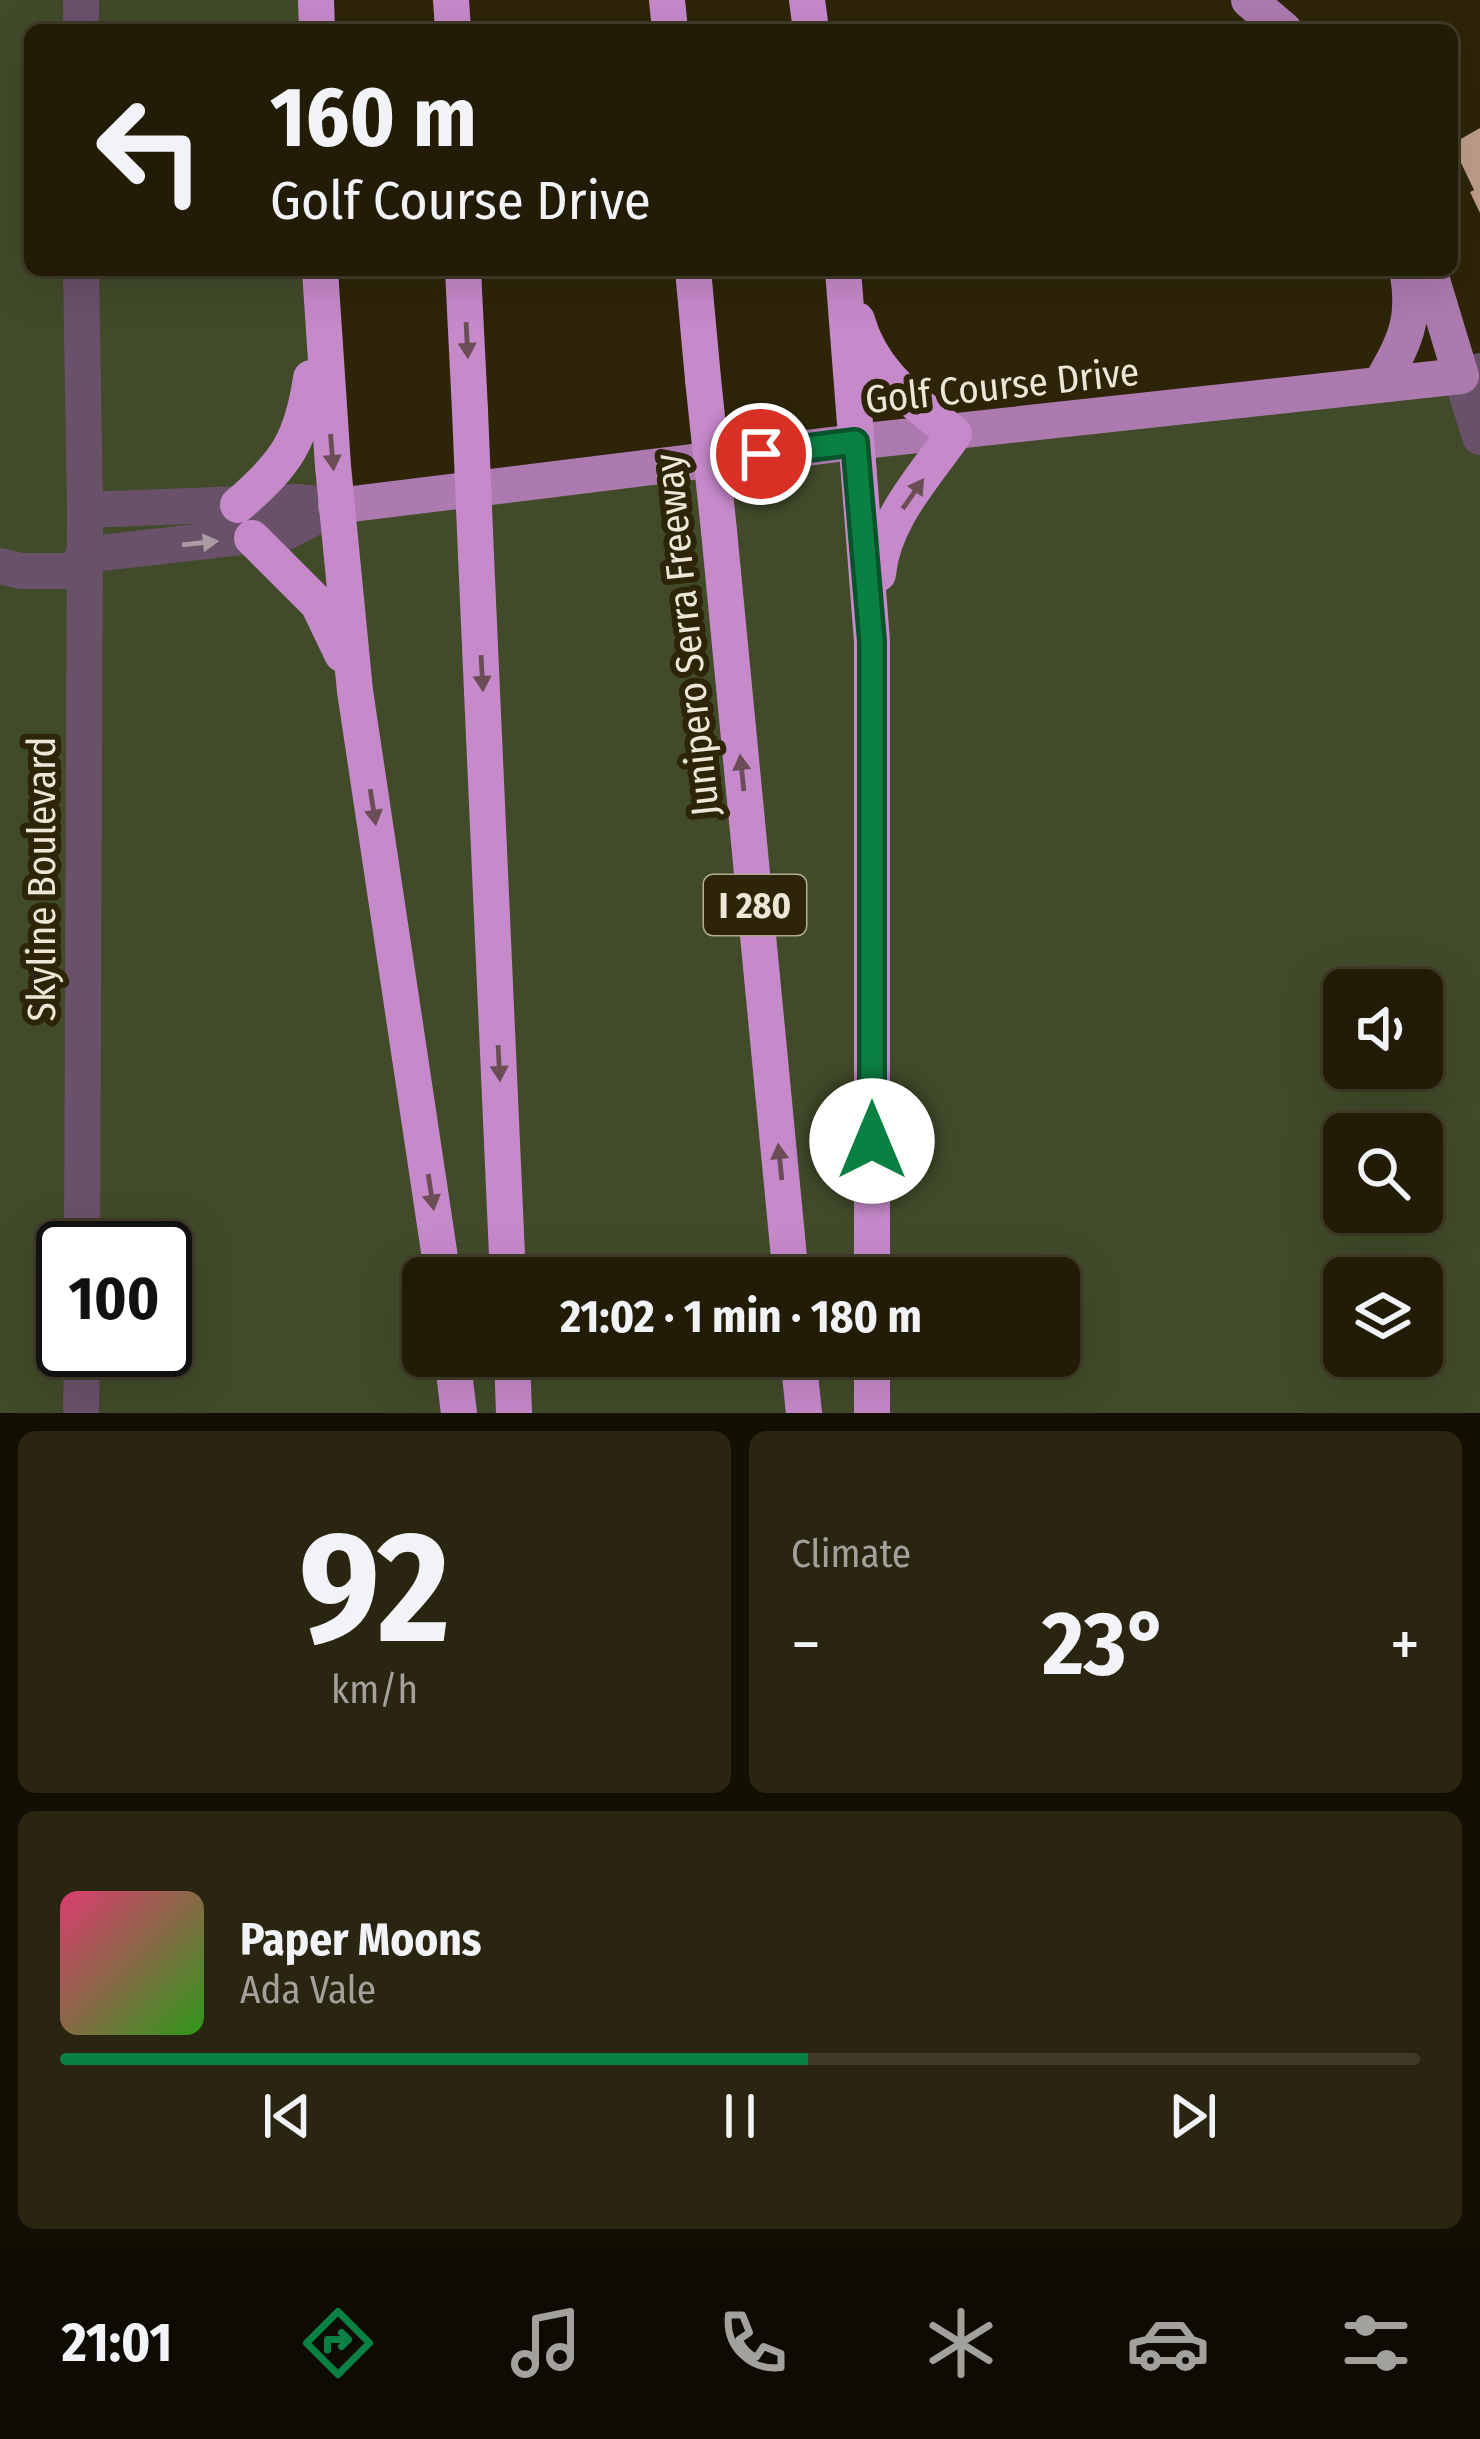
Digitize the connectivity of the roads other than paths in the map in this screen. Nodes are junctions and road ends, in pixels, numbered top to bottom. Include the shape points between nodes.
1 (1250, 0) edge
2 (1277, 24) edge
3 (81, 276) edge
4 (320, 276) edge
5 (464, 276) edge
6 (694, 276) edge
7 (843, 276) edge
8 (845, 276) edge
9 (1408, 276) edge
10 (1431, 276) edge
11 (320, 315) junction
12 (1471, 374) edge
13 (1380, 386) junction
14 (954, 434) junction
15 (1480, 436) edge
16 (855, 442) junction
17 (336, 506) junction
18 (85, 509) junction
19 (245, 521) junction
20 (83, 563) junction
21 (0, 566) edge
22 (872, 641) junction
23 (355, 691) junction
24 (82, 1221) edge
25 (440, 1257) edge
26 (507, 1257) edge
27 (789, 1257) edge
28 (872, 1257) edge
29 (82, 1377) edge
30 (455, 1377) edge
31 (513, 1377) edge
32 (800, 1377) edge
33 (872, 1377) edge
34 (82, 1413) edge
35 (459, 1413) edge
36 (514, 1413) edge
37 (804, 1413) edge
38 (872, 1413) edge

1 - 2 main road
3 - 18 street
4 - 11 highway
5 -> 26 highway, bridge
27 -> 6 highway, Junipero Serra Freeway / I 280, bridge
7 - 16 highway
8 - 14 highway via 863,341 885,377
9 - 13 main road via 1413,308
10 - 12 main road
11 -> 17 highway
11 - 19 highway via 305,421
12 - 13 main road, Golf Course Drive
12 - 15 street
13 - 14 main road, Golf Course Drive
14 - 16 main road, Golf Course Drive
22 -> 14 highway via 889,530
16 - 17 main road, Golf Course Drive
16 - 22 highway
17 - 19 street, Golf Course Drive via 286,532
17 - 23 highway
18 - 19 street, Golf Course Drive
18 - 20 street, Skyline Boulevard
20 -> 19 street, Golf Course Drive
19 - 23 highway via 318,604
20 - 21 street, Golf Course Drive
20 - 24 street, Skyline Boulevard
22 - 28 highway
23 -> 25 highway
29 - 34 street
30 - 35 highway
31 - 36 highway
32 - 37 highway
33 - 38 highway

